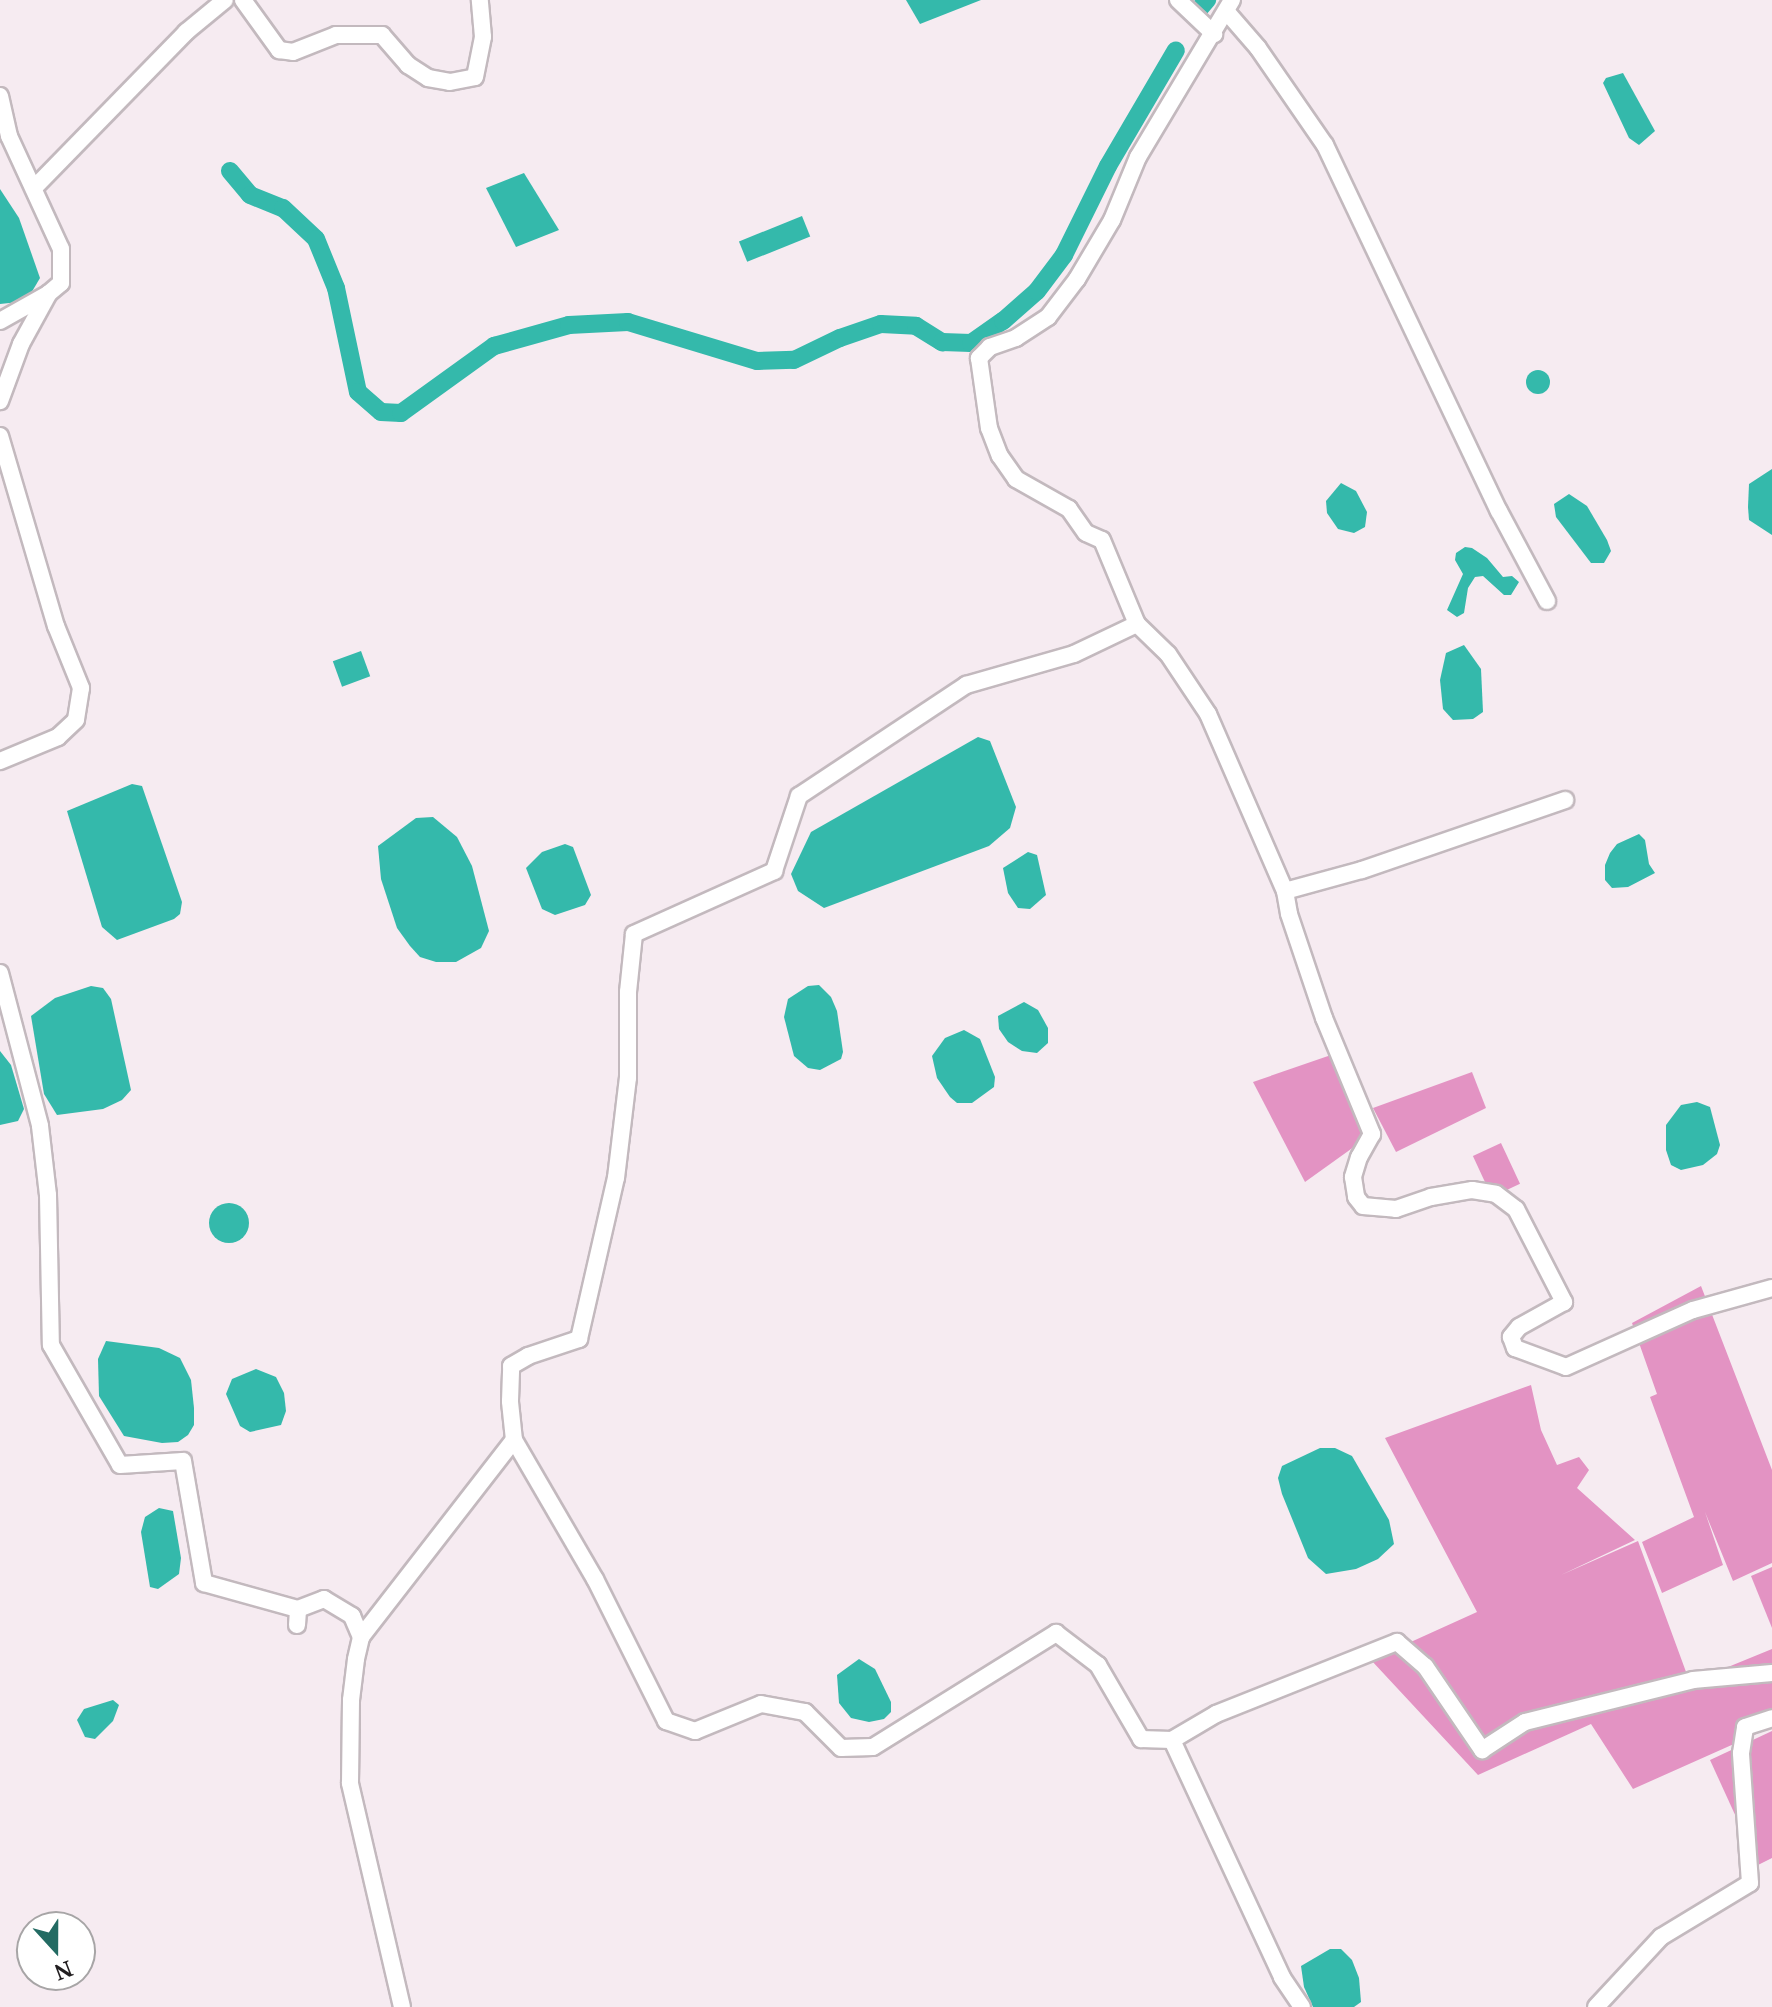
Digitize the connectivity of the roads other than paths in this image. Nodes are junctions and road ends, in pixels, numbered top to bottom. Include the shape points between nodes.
1 (225, 0) edge
2 (243, 0) edge
3 (480, 0) edge
4 (1178, 0) edge
5 (1229, 6) edge
6 (1214, 34) junction
7 (0, 96) edge
8 (34, 188) junction
9 (49, 293) junction
10 (0, 321) edge
11 (0, 401) edge
12 (0, 436) edge
13 (1547, 601) dead end
14 (1137, 624) junction
15 (0, 761) edge
16 (1565, 800) dead end
17 (1285, 891) junction
18 (0, 973) edge
19 (1772, 1288) edge
20 (514, 1440) junction
21 (361, 1637) junction
22 (1772, 1673) edge
23 (1772, 1718) edge
24 (1172, 1740) junction
25 (402, 2007) edge
26 (1302, 2007) edge
27 (1596, 2007) edge

1 - 8 street via 186,32
2 - 3 street via 279,50 293,52 336,35 382,35 408,65 428,78 450,82 475,77 483,37
4 - 6 street
5 - 6 street
5 - 13 street via 1325,145
6 - 14 street via 1138,157 1112,220 1077,279 1048,317 979,358 989,428 1000,456 1016,479 1069,509 1086,533 1102,540
7 - 8 street via 9,136
8 - 9 street via 61,249 61,283
9 - 10 street
9 - 11 street via 21,344
12 - 15 street via 56,626 81,688 76,720 58,737
14 - 17 street via 1168,654 1208,714
14 - 20 street via 1074,654 966,685 799,796 774,871 634,934 628,1078 616,1178 579,1339 511,1366
16 - 17 street
17 - 19 street via 1324,1018 1372,1134 1353,1177 1356,1197 1363,1206 1396,1209 1472,1190 1496,1194 1516,1209 1564,1302 1519,1327 1511,1337 1515,1348 1566,1367 1693,1310
18 - 21 street via 40,1126 48,1195 51,1345 120,1465 183,1461 204,1583 297,1617 324,1599 352,1616
20 - 21 street
20 - 24 street via 595,1579 666,1721 695,1731 761,1704 805,1712 841,1748 873,1747 1056,1633 1098,1665 1141,1739
21 - 25 street via 351,1700 350,1783
22 - 24 street via 1693,1680 1525,1722 1482,1750 1425,1666 1397,1642 1216,1714
23 - 27 street via 1745,1727 1741,1753 1750,1883 1661,1937
24 - 26 street via 1282,1977

